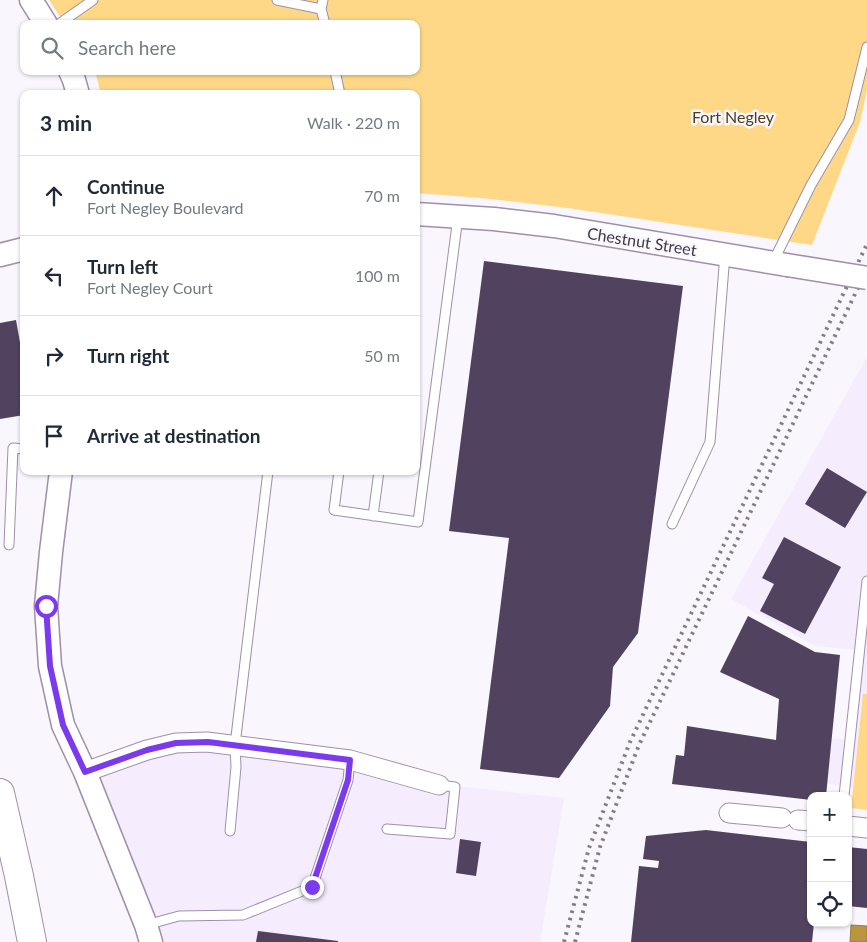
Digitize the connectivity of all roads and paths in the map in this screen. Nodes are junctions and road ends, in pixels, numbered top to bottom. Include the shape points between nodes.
1 (31, 0) edge
2 (93, 0) edge
3 (277, 0) edge
4 (322, 4) edge
5 (44, 20) edge
6 (64, 20) edge
7 (324, 20) edge
8 (867, 47) edge
9 (72, 75) edge
10 (336, 75) edge
11 (77, 90) edge
12 (339, 90) edge
13 (420, 214) edge
14 (458, 217) junction
15 (20, 250) edge
16 (0, 254) edge
17 (725, 254) junction
18 (780, 264) junction
19 (867, 278) edge
20 (20, 449) edge
21 (61, 475) edge
22 (268, 475) edge
23 (338, 475) edge
24 (378, 475) edge
25 (373, 516) junction
26 (672, 524) dead end
27 (8, 545) dead end
28 (867, 581) edge
29 (235, 745) junction
30 (350, 760) junction
31 (85, 772) junction
32 (439, 784) joint
33 (844, 792) edge
34 (0, 793) edge
35 (729, 813) dead end
36 (797, 820) edge
37 (852, 826) edge
38 (867, 828) edge
39 (387, 829) dead end
40 (230, 831) dead end
41 (149, 934) edge
42 (32, 942) edge

1 - 5 street
2 - 6 lane
3 - 4 lane
4 - 7 lane
8 - 18 lane via 849,120 811,185
9 - 11 street
10 - 12 lane
13 - 14 street, Chestnut Street
14 - 17 street, Chestnut Street via 554,226
14 - 25 lane via 418,522
15 - 16 street
17 - 18 street, Chestnut Street
17 - 26 lane via 710,442
18 - 19 street, Chestnut Street, bridge
20 - 27 lane via 14,448
21 - 31 street via 46,606 50,666 63,725
22 - 29 lane
23 - 25 lane via 334,510
24 - 25 lane
28 - 33 lane
29 - 30 street
29 - 31 street via 176,743
29 - 40 lane
30 - 32 street
30 - 41 lane via 348,780 312,887 243,915 179,916
31 - 41 street
32 - 39 lane via 455,787 450,834
34 - 42 highway
35 - 36 street
37 - 38 street

